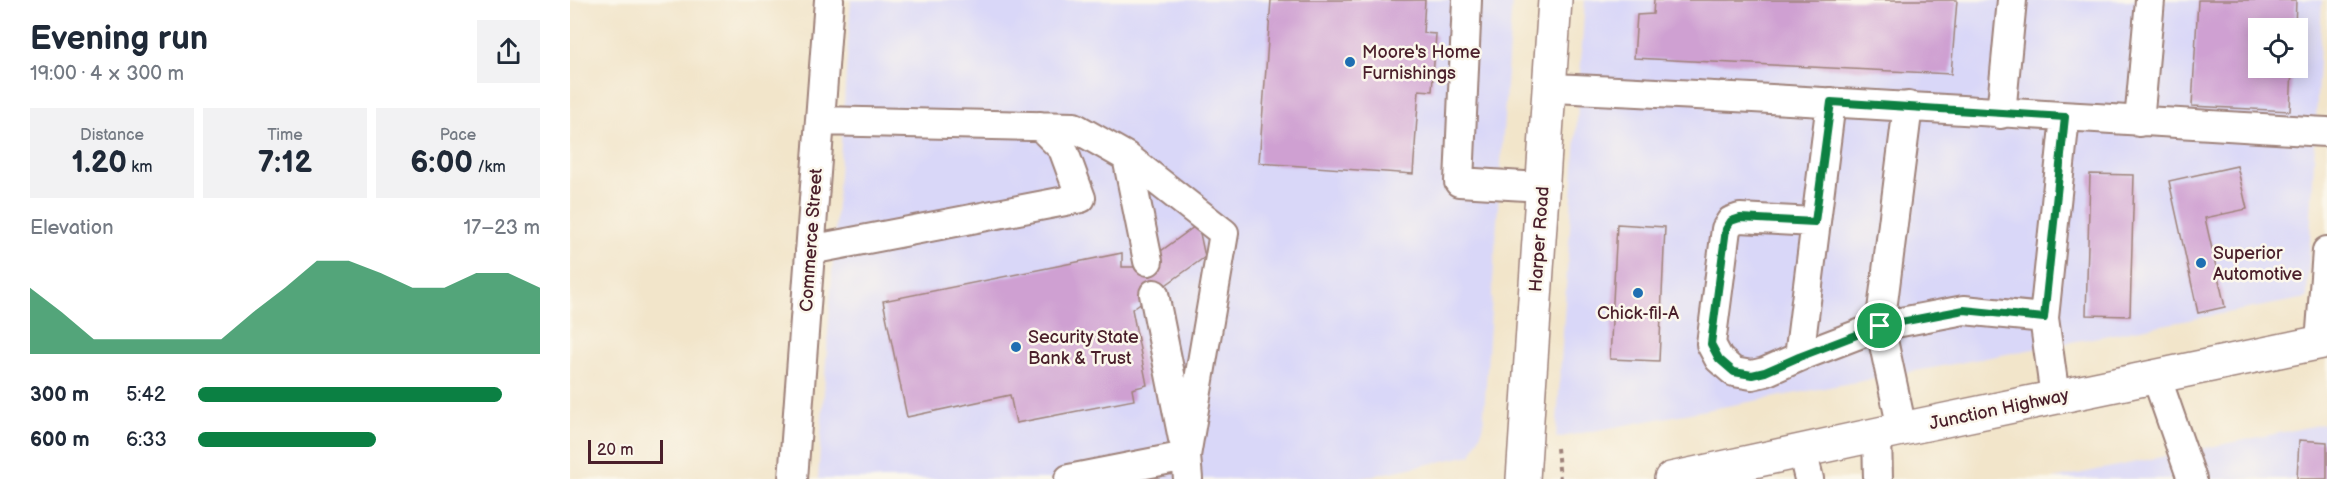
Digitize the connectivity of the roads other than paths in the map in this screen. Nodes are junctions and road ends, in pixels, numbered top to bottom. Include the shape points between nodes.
1 (830, 0) edge
2 (1467, 0) edge
3 (1555, 0) edge
4 (2012, 0) edge
5 (2150, 0) edge
6 (1551, 88) junction
7 (1831, 102) junction
8 (1908, 106) junction
9 (2001, 114) junction
10 (2065, 117) junction
11 (820, 121) junction
12 (2139, 122) junction
13 (1040, 126) junction
14 (2327, 132) edge
15 (1127, 157) junction
16 (1543, 187) junction
17 (1815, 222) junction
18 (810, 250) junction
19 (2327, 252) edge
20 (1148, 261) dead end
21 (1154, 294) dead end
22 (2044, 318) junction
23 (1880, 326) junction
24 (2324, 342) edge
25 (1799, 357) junction
26 (2156, 376) junction
27 (2055, 397) junction
28 (1889, 431) junction
29 (1805, 465) edge
30 (1187, 468) edge
31 (793, 479) edge
32 (1069, 479) edge
33 (1523, 479) edge
34 (1671, 479) edge
35 (1878, 479) edge
36 (2192, 479) edge

1 - 11 street, Commerce Street
2 - 16 street via 1459,182
3 - 6 main road, Harper Road
4 - 9 street
5 - 12 street
6 - 7 street
6 - 16 main road, Harper Road
7 - 8 street
7 - 17 street
8 - 9 street
8 - 23 street
9 - 10 street
10 - 12 street
10 - 22 street
11 - 13 street
11 - 18 street, Commerce Street
12 - 14 street
13 - 15 street via 1074,127
13 - 18 street via 1063,149 1080,198
15 - 20 street
15 - 30 street via 1224,233
16 - 33 main road, Harper Road
17 - 25 street
17 - 25 street via 1740,218 1731,221 1726,229 1711,344 1719,359 1734,372 1752,375
18 - 31 street, Commerce Street
19 - 24 street
21 - 30 street
22 - 23 street via 1964,310
22 - 27 street
23 - 25 street
23 - 28 street
24 - 26 main road, Junction Highway
26 - 27 main road, Junction Highway
26 - 36 street
27 - 28 main road, Junction Highway
28 - 29 main road, Junction Highway
28 - 35 street
29 - 34 main road, Junction Highway
30 - 32 street

